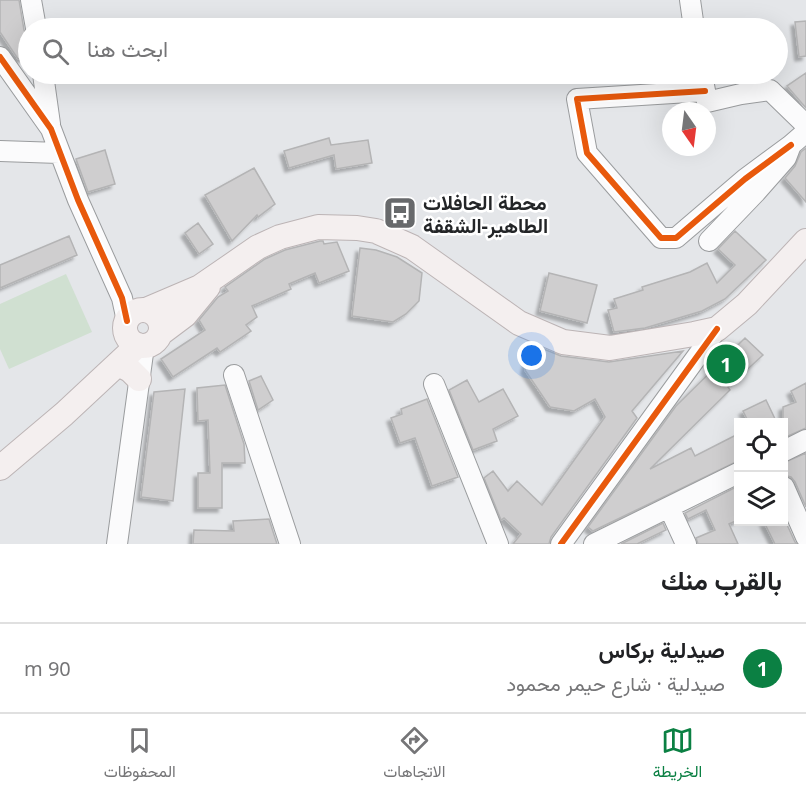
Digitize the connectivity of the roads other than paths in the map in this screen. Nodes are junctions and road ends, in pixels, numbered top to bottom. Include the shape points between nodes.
1 (31, 0) edge
2 (690, 0) edge
3 (34, 18) edge
4 (693, 18) edge
5 (0, 57) edge
6 (18, 82) edge
7 (19, 84) edge
8 (44, 84) edge
9 (704, 94) edge
10 (806, 125) edge
11 (51, 129) junction
12 (806, 132) edge
13 (791, 145) junction
14 (0, 151) edge
15 (59, 153) junction
16 (709, 241) dead end
17 (806, 241) edge
18 (138, 325) junction
19 (717, 329) junction
20 (118, 364) junction
21 (234, 375) dead end
22 (139, 379) junction
23 (434, 384) dead end
24 (806, 440) edge
25 (0, 448) edge
26 (788, 449) edge
27 (0, 468) edge
28 (734, 475) edge
29 (788, 498) edge
30 (669, 507) junction
31 (806, 537) edge
32 (605, 542) edge
33 (117, 544) edge
34 (290, 544) edge
35 (498, 544) edge
36 (561, 544) edge
37 (686, 544) edge

1 - 3 street
2 - 4 street
5 - 6 street
7 - 11 street
8 - 11 street
9 - 10 street via 770,90
9 - 13 street via 577,99 587,153 662,238 676,238
11 - 15 street
12 - 13 street
13 - 16 street via 786,158
14 - 15 street
15 - 18 street
17 - 19 main road via 747,304
18 - 19 main road via 195,304 213,280 258,247 318,227 376,231 412,247 519,323 562,342 610,348
18 - 20 main road
18 - 22 street
18 - 25 main road via 88,375
19 - 36 street
20 - 22 main road
20 - 27 main road
21 - 34 street
22 - 33 street
23 - 35 street
24 - 26 street
28 - 30 street
29 - 31 street
30 - 32 street
30 - 37 street

